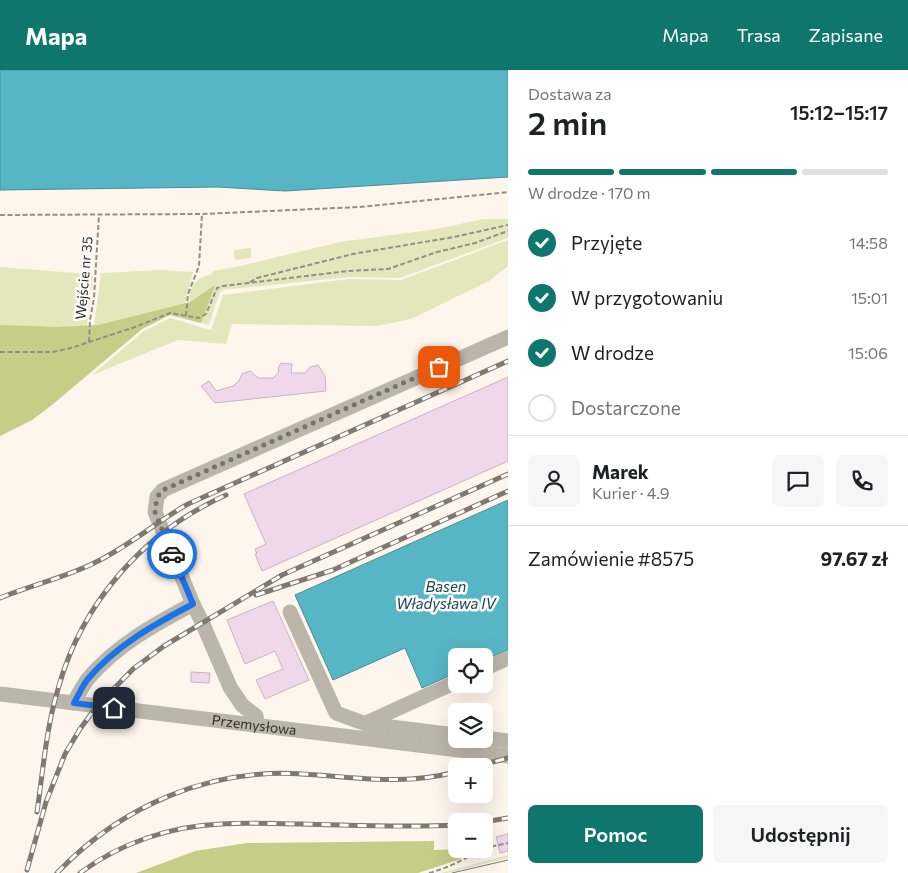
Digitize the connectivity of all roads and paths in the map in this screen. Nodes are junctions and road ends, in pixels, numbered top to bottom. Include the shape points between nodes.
1 (508, 192) edge
2 (202, 214) junction
3 (0, 215) edge
4 (99, 215) junction
5 (508, 225) edge
6 (508, 231) edge
7 (248, 283) junction
8 (186, 316) junction
9 (508, 337) edge
10 (89, 342) junction
11 (0, 352) edge
12 (193, 604) junction
13 (290, 612) dead end
14 (508, 658) edge
15 (493, 665) edge
16 (448, 686) edge
17 (0, 694) edge
18 (74, 703) junction
19 (366, 724) junction
20 (257, 725) junction
21 (448, 734) edge
22 (363, 739) junction
23 (493, 739) edge
24 (508, 741) edge
25 (508, 756) edge
26 (508, 843) edge
27 (493, 846) edge
28 (467, 858) edge
29 (428, 873) edge

1 - 2 path via 360,207
2 - 4 path
2 - 8 path via 199,266 188,294
3 - 4 path
4 - 10 path, Wejście nr 35
5 - 7 path via 345,255 256,278
6 - 7 path via 388,269
7 - 8 path via 217,288 206,314 199,318
8 - 10 path via 164,314
9 - 12 lane via 163,490 157,497 155,512
10 - 11 path via 53,352
12 - 18 lane via 146,629 110,658 87,680
12 - 20 lane via 230,686 242,706 256,716
13 - 19 lane via 336,714
14 - 15 lane
16 - 19 lane
17 - 18 lane, Przemysłowa
18 - 20 lane, Przemysłowa
19 - 21 lane
19 - 22 lane
20 - 22 lane, Przemysłowa
22 - 25 lane, Przemysłowa
23 - 24 lane
26 - 27 path
28 - 29 path

